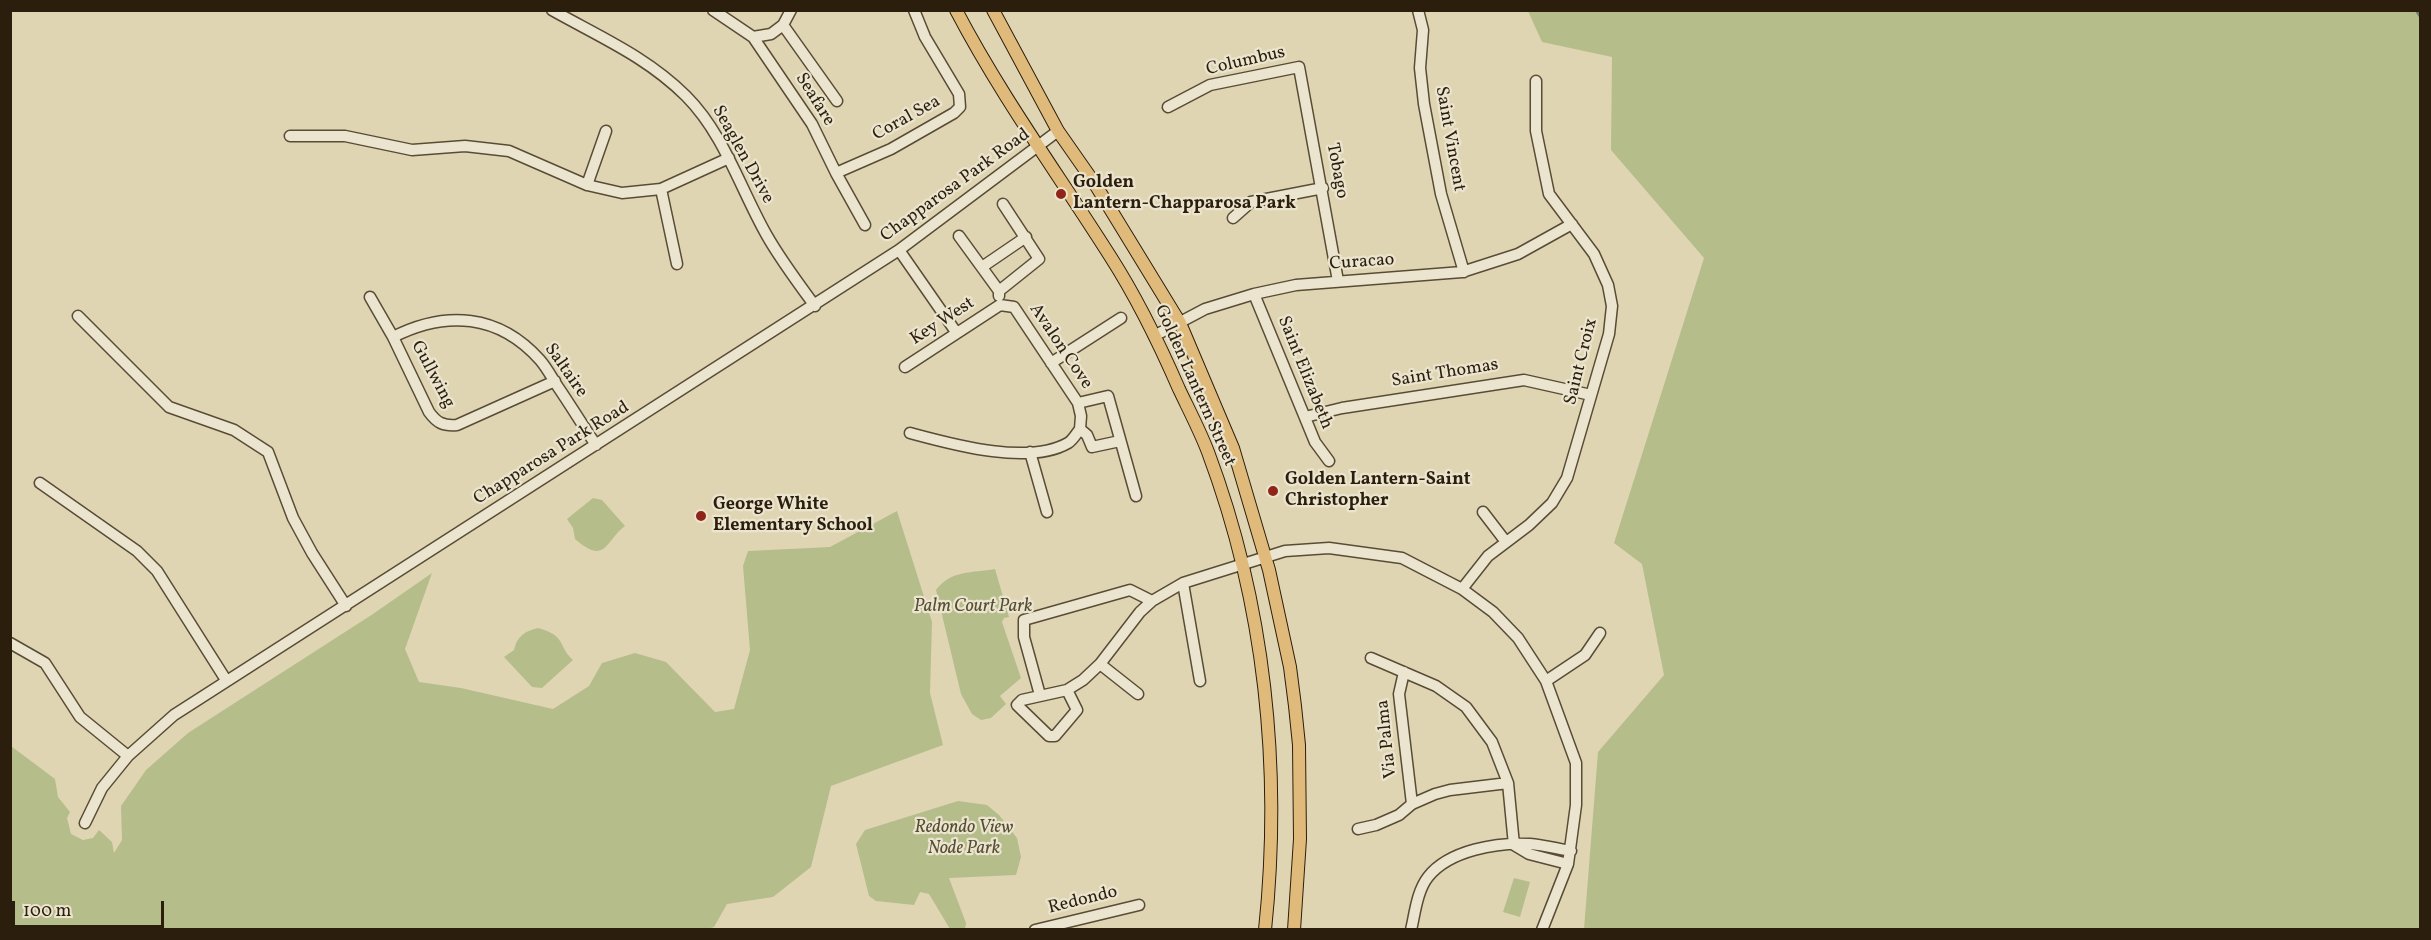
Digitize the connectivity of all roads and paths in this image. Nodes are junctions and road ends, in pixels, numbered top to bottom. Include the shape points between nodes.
1 (552, 10) edge
2 (713, 10) edge
3 (791, 10) edge
4 (914, 10) edge
5 (956, 10) edge
6 (993, 10) edge
7 (1418, 10) edge
8 (570, 15) edge
9 (783, 25) junction
10 (753, 37) junction
11 (1299, 67) joint
12 (1536, 81) dead end
13 (837, 101) dead end
14 (1168, 107) dead end
15 (606, 131) dead end
16 (1058, 131) junction
17 (290, 136) dead end
18 (1038, 147) junction
19 (729, 158) junction
20 (836, 173) junction
21 (587, 185) junction
22 (1323, 188) junction
23 (661, 189) junction
24 (1003, 204) dead end
25 (1233, 218) dead end
26 (1572, 224) junction
27 (865, 225) dead end
28 (959, 236) dead end
29 (1026, 237) junction
30 (899, 250) junction
31 (677, 264) dead end
32 (982, 267) junction
33 (1464, 272) junction
34 (1338, 281) junction
35 (999, 291) junction
36 (1254, 294) junction
37 (370, 297) dead end
38 (1000, 305) junction
39 (815, 306) junction
40 (78, 316) dead end
41 (1121, 318) dead end
42 (1180, 323) junction
43 (956, 332) junction
44 (1154, 336) junction
45 (393, 337) junction
46 (1051, 363) junction
47 (904, 367) dead end
48 (555, 381) junction
49 (1591, 395) junction
50 (1078, 403) junction
51 (1305, 417) junction
52 (1080, 429) junction
53 (910, 433) dead end
54 (1120, 441) junction
55 (596, 445) junction
56 (1030, 452) junction
57 (1329, 461) dead end
58 (40, 483) dead end
59 (1136, 496) dead end
60 (1047, 512) dead end
61 (1483, 512) dead end
62 (1506, 542) junction
63 (1266, 556) junction
64 (1242, 563) junction
65 (1183, 583) junction
66 (1462, 589) junction
67 (1152, 601) junction
68 (346, 606) junction
69 (1600, 633) dead end
70 (10, 643) edge
71 (1371, 658) dead end
72 (1100, 664) junction
73 (1404, 672) junction
74 (226, 680) junction
75 (1200, 681) dead end
76 (1546, 681) junction
77 (1067, 690) junction
78 (1138, 694) dead end
79 (1040, 695) junction
80 (128, 756) junction
81 (1508, 783) junction
82 (1412, 804) junction
83 (85, 823) dead end
84 (1358, 830) dead end
85 (1514, 845) junction
86 (1571, 851) junction
87 (1568, 864) junction
88 (1139, 905) dead end
89 (1035, 930) edge
90 (1265, 930) edge
91 (1293, 930) edge
92 (1412, 930) edge
93 (1542, 930) edge

1 - 8 street, Seaglen Drive
2 - 10 street, Seafare
3 - 9 street
4 - 20 street, Coral Sea via 925,37 959,94 960,107 891,149
5 - 18 main road, Golden Lantern Street via 995,81
6 - 16 main road, Golden Lantern Street
7 - 33 street, Saint Vincent via 1423,30 1420,68 1424,104 1441,194
8 - 19 street, Seaglen Drive via 658,70 688,97
9 - 10 street via 771,34
9 - 13 street
10 - 20 street, Seafare via 812,124
11 - 14 street, Columbus via 1210,85
11 - 22 street, Tobago
12 - 26 street, Saint Croix via 1536,130 1550,194
15 - 21 street
16 - 18 street, Chapparosa Park Road
16 - 42 main road, Golden Lantern Street
17 - 21 street via 345,136 412,150 465,146 509,151
18 - 30 street, Chapparosa Park Road
18 - 44 main road, Golden Lantern Street via 1111,257
19 - 23 street
19 - 39 street, Seaglen Drive via 766,235
20 - 27 street, Seafare
21 - 23 street via 622,193
22 - 25 street via 1251,202
22 - 34 street, Tobago
23 - 31 street
24 - 29 street
26 - 33 street, Curacao via 1518,254
26 - 49 street, Saint Croix via 1594,254 1608,285 1612,306 1609,334
28 - 32 street
29 - 32 street
29 - 35 street via 1040,259
30 - 39 street, Chapparosa Park Road
30 - 43 street
32 - 35 street
33 - 34 street, Curacao
34 - 36 street, Curacao
35 - 38 street, Avalon Cove
36 - 42 street, Curacao via 1205,309
36 - 51 street, Saint Elizabeth
37 - 45 street, Gullwing
38 - 43 street, Key West
38 - 46 street, Avalon Cove via 1014,307
39 - 55 street, Chapparosa Park Road
40 - 68 street via 169,406 234,430 268,452 293,518
41 - 46 street
42 - 44 street, Curacao
42 - 63 main road, Golden Lantern Street via 1233,448
43 - 47 street, Key West
44 - 64 main road, Golden Lantern Street via 1208,451
45 - 48 street, Saltaire via 437,320 484,323 526,345
45 - 48 street, Gullwing via 429,412 445,426 457,425
46 - 50 street, Avalon Cove
48 - 55 street, Saltaire
49 - 51 street, Saint Thomas via 1524,380
49 - 62 street, Saint Croix via 1567,478 1552,503
50 - 52 street, Avalon Cove
50 - 54 street via 1108,396
51 - 57 street, Saint Elizabeth via 1315,442
52 - 54 street via 1088,435 1092,447
52 - 56 street via 1069,442
53 - 56 street via 969,449
54 - 59 street
55 - 68 street, Chapparosa Park Road
56 - 60 street
58 - 74 street via 137,551 157,572
61 - 62 street
62 - 66 street, Saint Croix via 1488,556
63 - 64 street
63 - 66 street via 1329,548 1402,558
63 - 91 main road, Golden Lantern Street via 1290,667 1299,745 1300,839
64 - 65 street
64 - 90 main road, Golden Lantern Street via 1258,636 1268,730 1272,806
65 - 67 street
65 - 75 street
66 - 76 street via 1493,612 1518,638
67 - 72 street
67 - 79 street via 1130,590 1024,620 1024,637
68 - 74 street, Chapparosa Park Road
69 - 76 street via 1584,655
70 - 80 street via 45,663 80,717
71 - 73 street
72 - 77 street
72 - 78 street
73 - 81 street via 1436,686 1466,707 1492,741
73 - 82 street, Via Palma via 1399,694
74 - 80 street, Chapparosa Park Road via 174,715
76 - 86 street via 1576,763
77 - 79 street
77 - 79 street via 1077,710 1052,737 1017,705
80 - 83 street, Chapparosa Park Road via 102,788
81 - 82 street via 1450,790
81 - 85 street
82 - 84 street via 1399,815
85 - 86 street
85 - 87 street via 1530,854
85 - 92 street via 1468,851 1437,868 1420,891
86 - 87 street
87 - 93 street
88 - 89 street, Redondo

